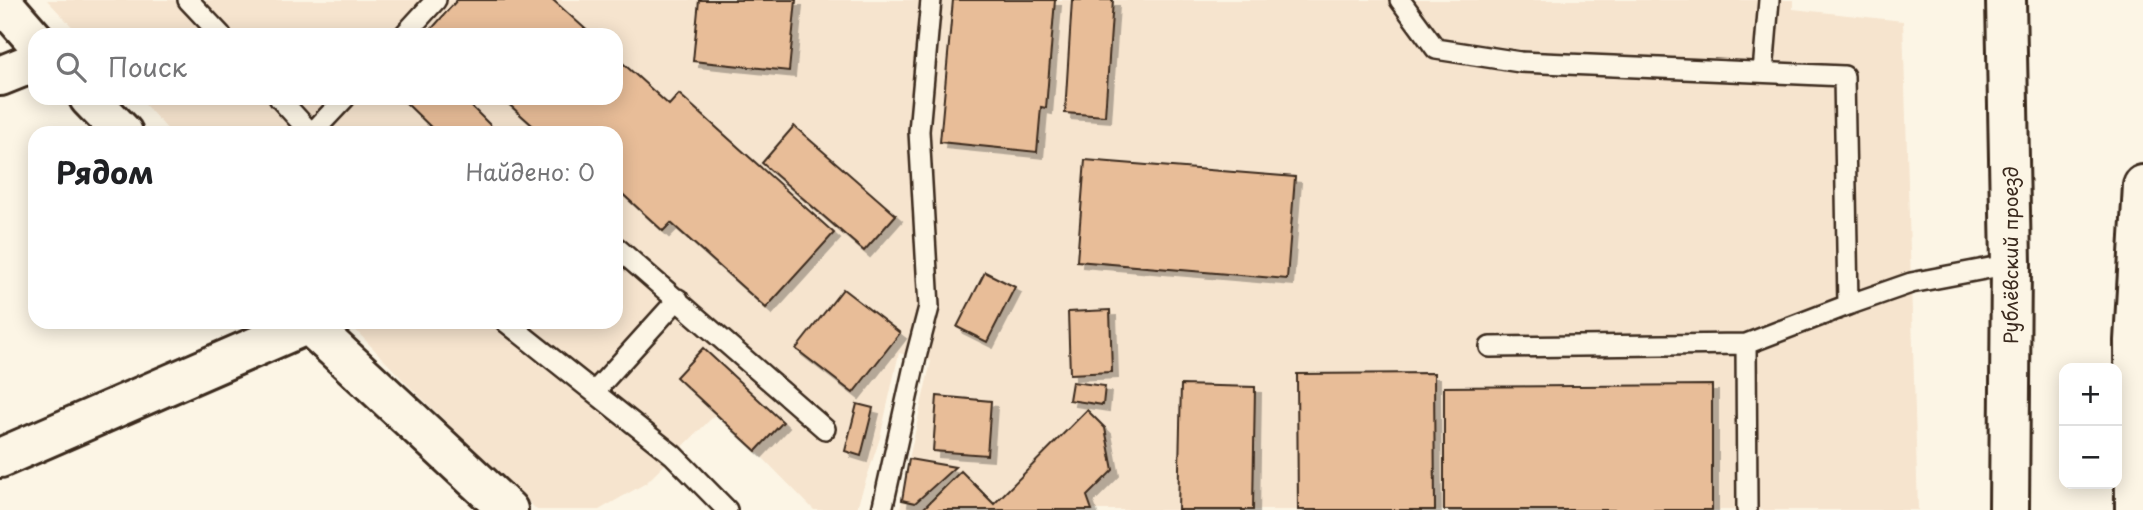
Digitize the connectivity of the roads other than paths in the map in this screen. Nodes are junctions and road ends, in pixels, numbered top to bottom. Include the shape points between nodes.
1 (0, 0) edge
2 (188, 0) edge
3 (436, 0) edge
4 (931, 0) edge
5 (1400, 0) edge
6 (1769, 0) edge
7 (2006, 0) edge
8 (214, 28) edge
9 (410, 28) edge
10 (28, 32) edge
11 (28, 65) edge
12 (1763, 72) junction
13 (0, 76) edge
14 (96, 105) edge
15 (286, 105) edge
16 (338, 105) edge
17 (116, 126) edge
18 (305, 126) edge
19 (319, 126) edge
20 (2143, 207) edge
21 (623, 253) edge
22 (2011, 264) junction
23 (678, 299) junction
24 (1848, 305) junction
25 (293, 329) edge
26 (313, 329) edge
27 (515, 329) edge
28 (1746, 344) junction
29 (1490, 346) dead end
30 (594, 392) junction
31 (825, 429) dead end
32 (0, 458) edge
33 (508, 510) edge
34 (727, 510) edge
35 (882, 510) edge
36 (1747, 510) edge
37 (2009, 510) edge
38 (2135, 510) edge

1 - 10 street
2 - 8 lane
3 - 9 lane
4 - 35 lane via 919,131 929,307
5 - 12 lane via 1436,49 1520,62
6 - 12 lane
7 - 22 street, Рублёвский проезд
11 - 13 street
12 - 24 lane via 1844,76
14 - 17 street
15 - 18 lane
16 - 19 lane
20 - 38 street via 2134,341
21 - 23 lane
22 - 24 lane via 1911,283
22 - 37 street, Рублёвский проезд
23 - 30 lane
23 - 31 lane
24 - 28 lane
25 - 32 street
26 - 33 street
27 - 30 lane
28 - 29 lane
28 - 36 lane
30 - 34 lane via 673,455

